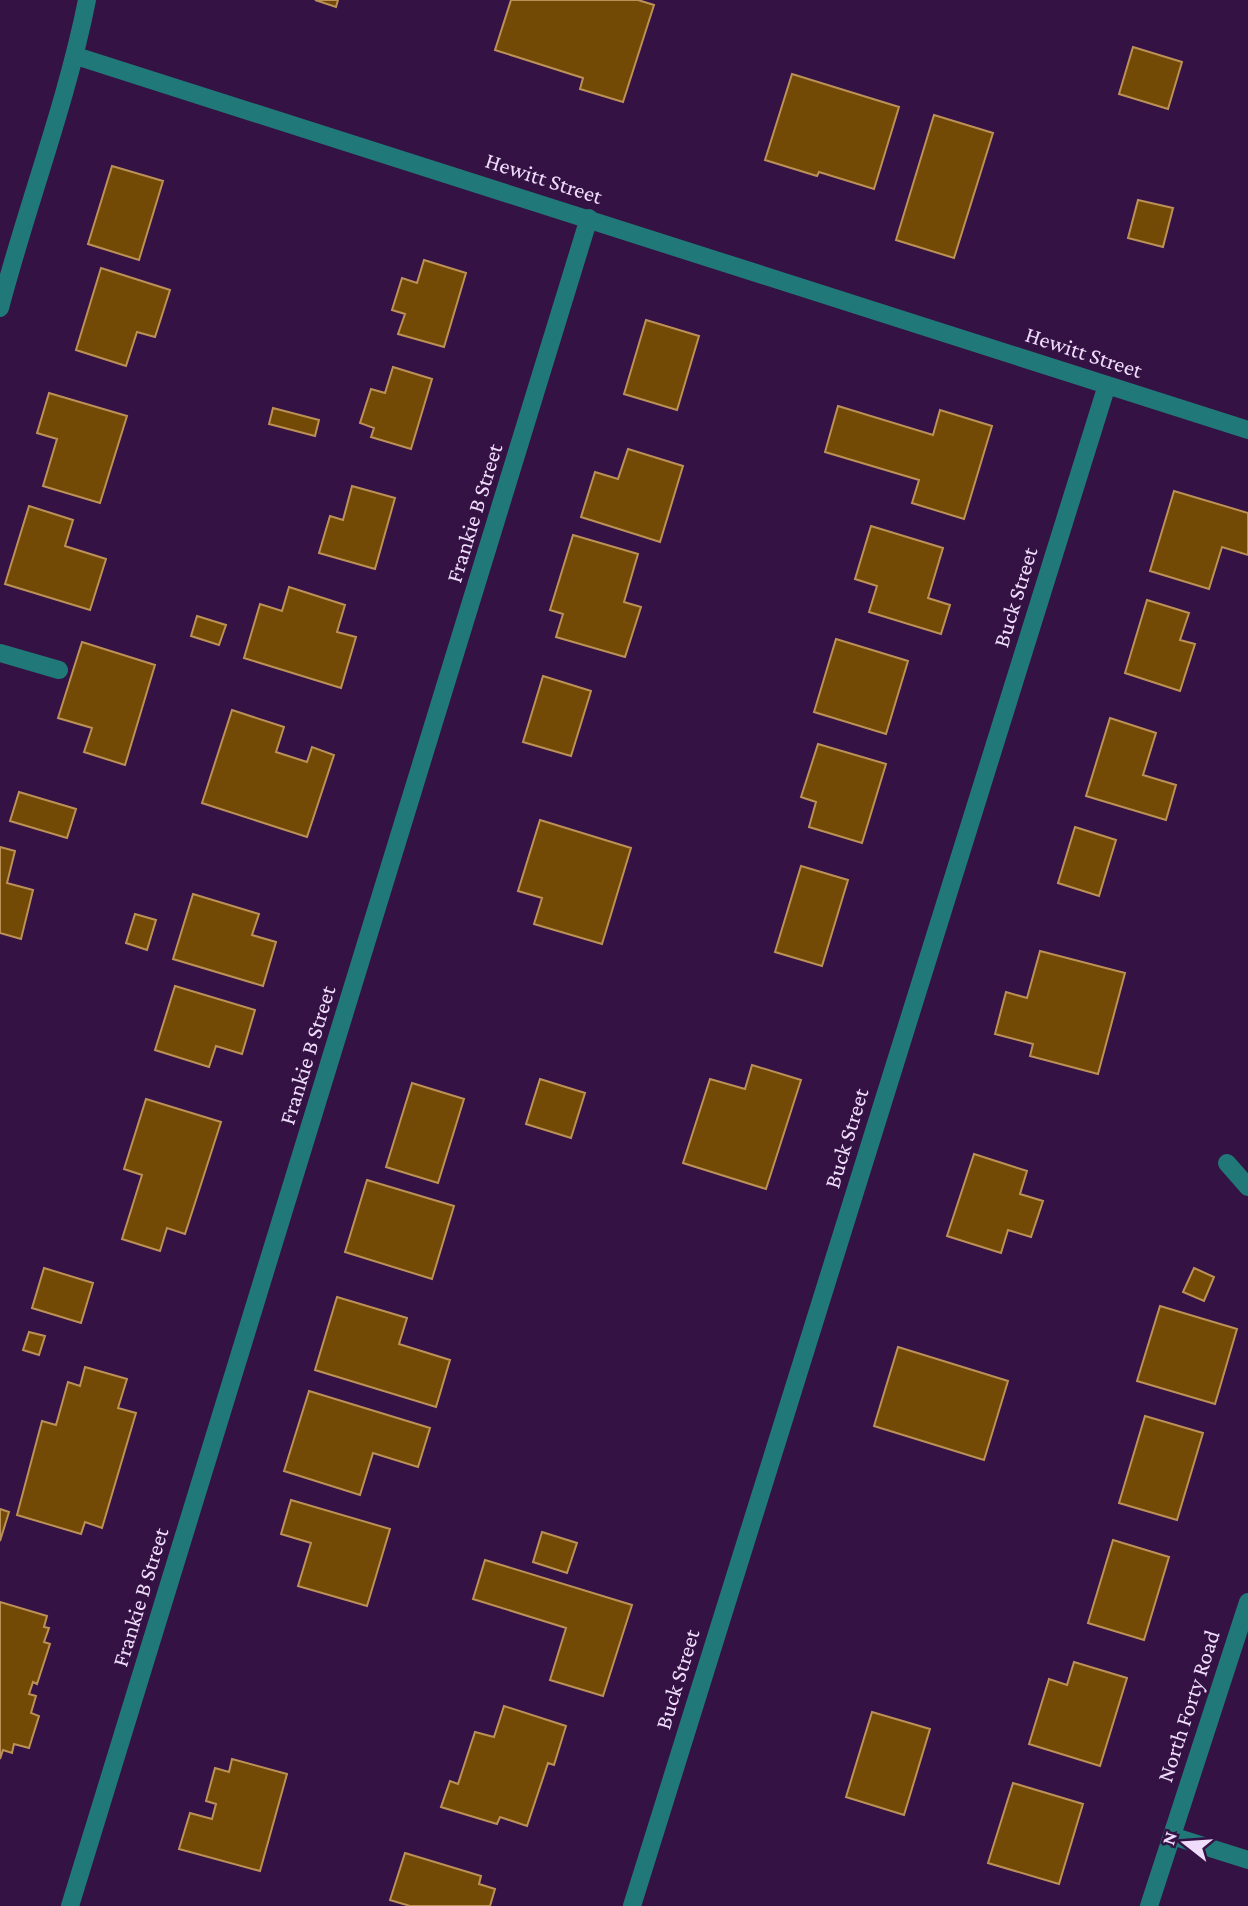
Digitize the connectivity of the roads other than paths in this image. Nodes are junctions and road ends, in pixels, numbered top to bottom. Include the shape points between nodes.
1 (87, 0) edge
2 (76, 56) junction
3 (589, 218) junction
4 (0, 308) edge
5 (1107, 385) junction
6 (1248, 430) edge
7 (0, 653) edge
8 (59, 670) dead end
9 (1227, 1163) dead end
10 (1248, 1187) edge
11 (1248, 1602) edge
12 (1172, 1836) junction
13 (1248, 1860) edge
14 (70, 1906) edge
15 (632, 1906) edge
16 (1149, 1906) edge

1 - 2 street
2 - 3 street, Hewitt Street
2 - 4 street
3 - 5 street, Hewitt Street
3 - 14 street, Frankie B Street
5 - 6 street, Hewitt Street
5 - 15 street, Buck Street
7 - 8 street
9 - 10 street
11 - 12 street, North Forty Road
12 - 13 street
12 - 16 street, North Forty Road

